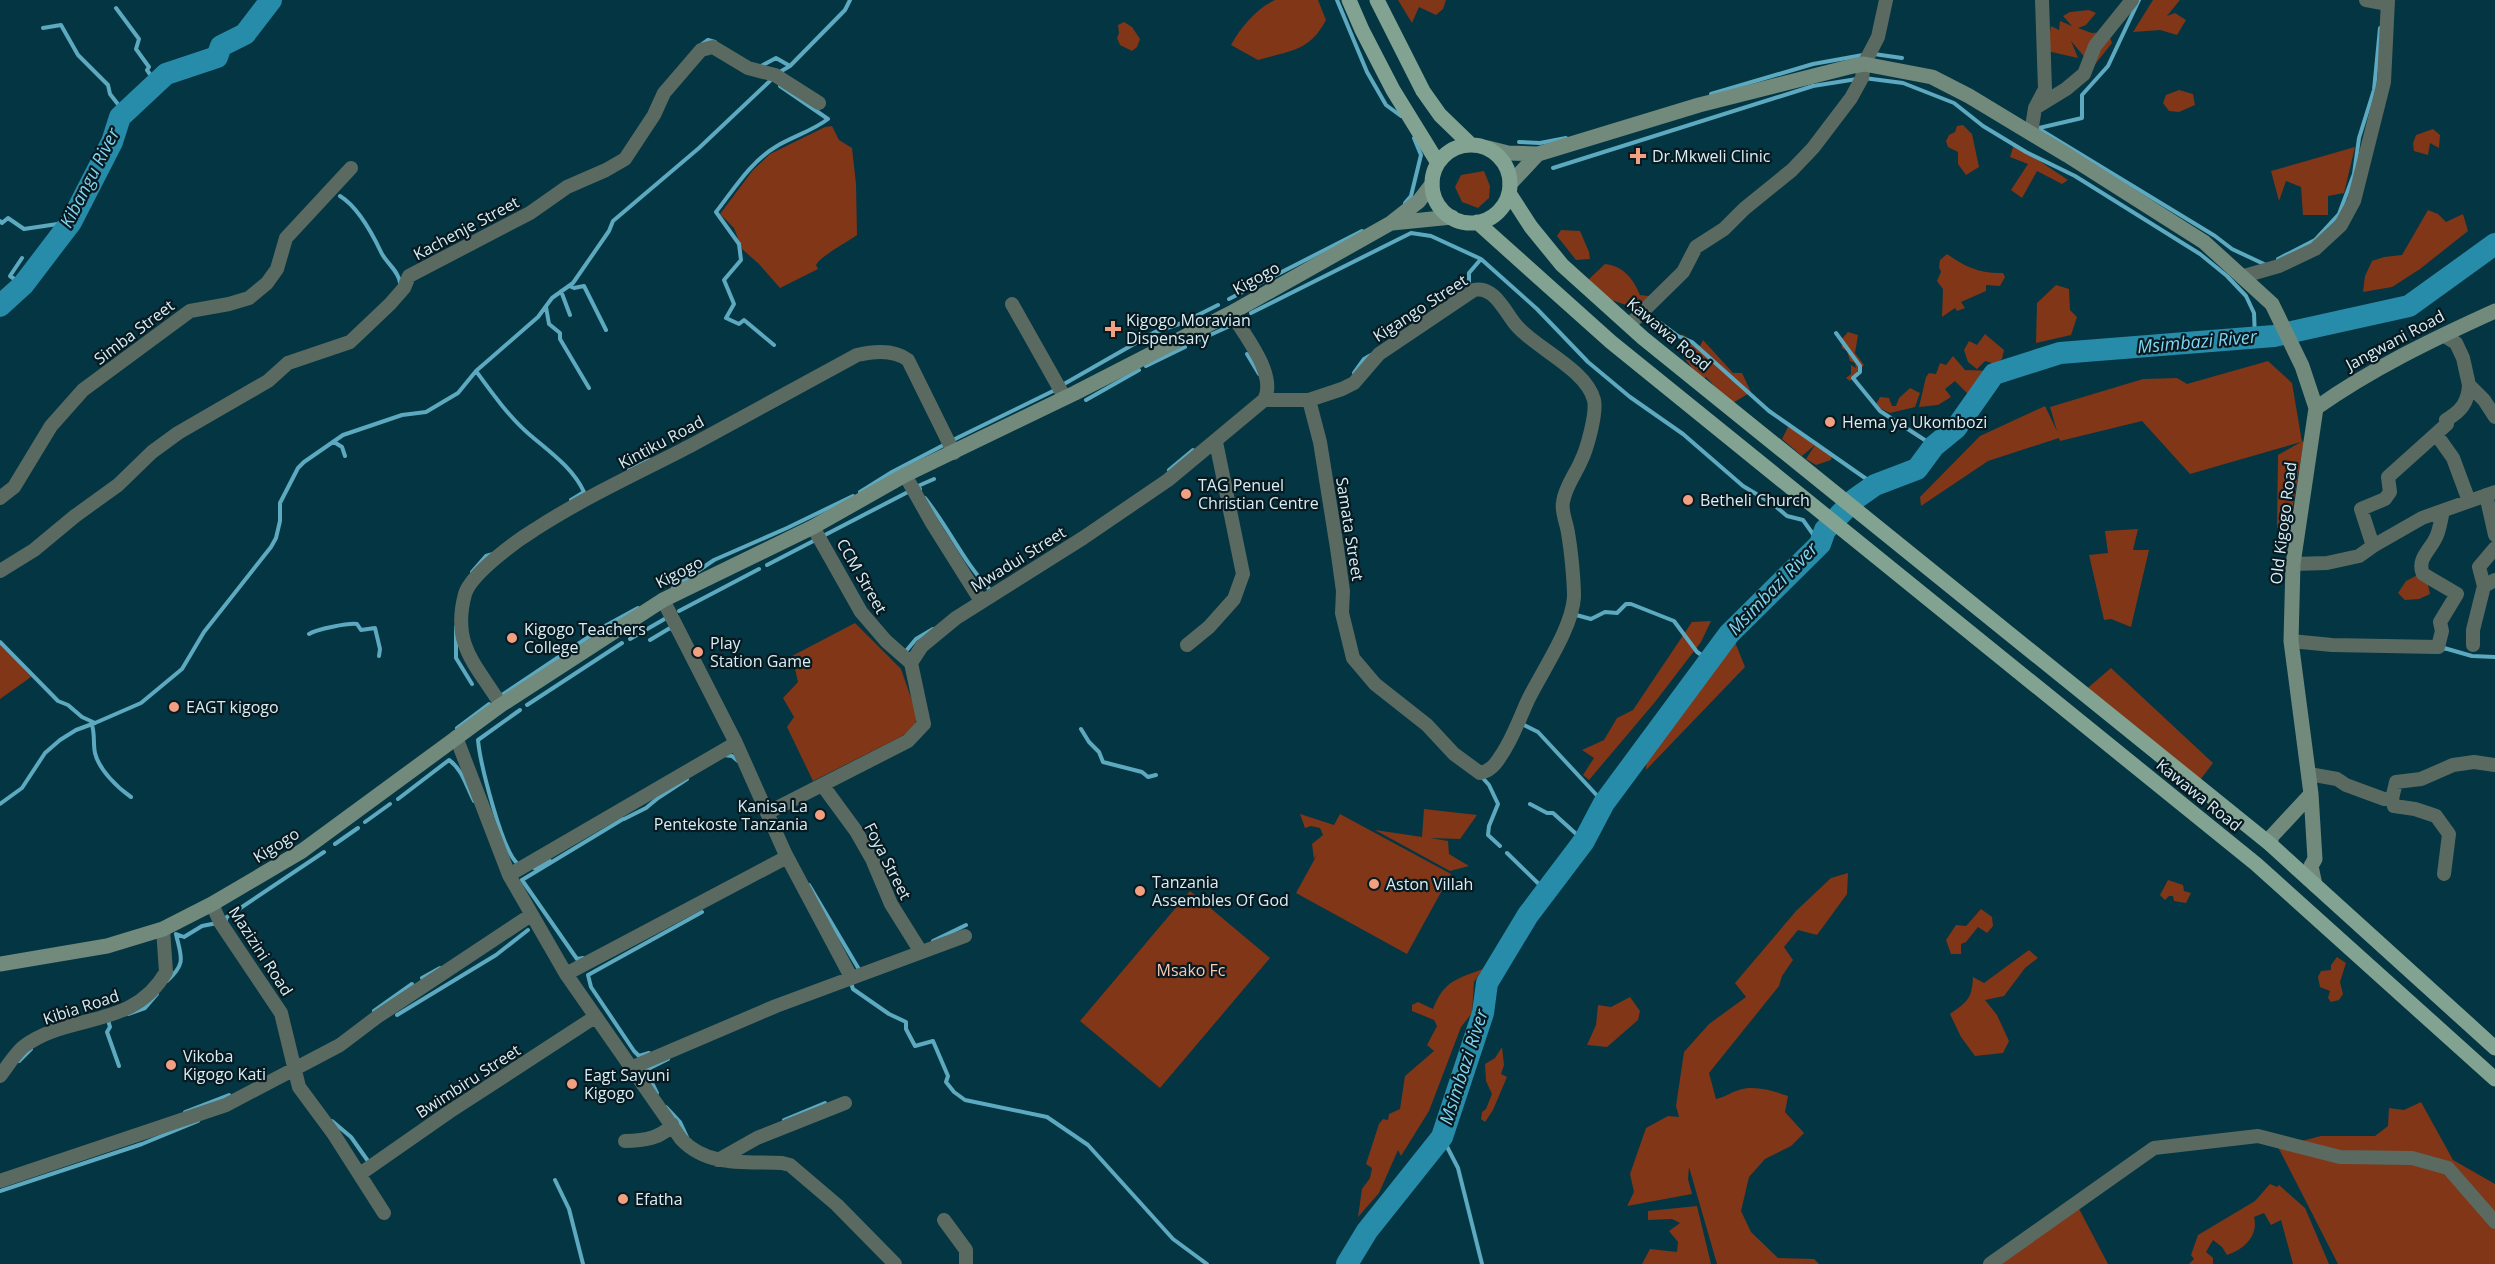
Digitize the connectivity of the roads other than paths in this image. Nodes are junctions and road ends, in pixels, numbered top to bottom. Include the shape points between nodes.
1 (1349, 0) edge
2 (1377, 0) edge
3 (1886, 0) edge
4 (2042, 0) edge
5 (2132, 0) edge
6 (2366, 0) edge
7 (2388, 2) edge
8 (1864, 64) junction
9 (819, 103) dead end
10 (2035, 108) junction
11 (2031, 133) junction
12 (1471, 145) junction
13 (1488, 148) junction
14 (1538, 154) junction
15 (1438, 163) junction
16 (351, 168) dead end
17 (1432, 184) junction
18 (1510, 189) junction
19 (1452, 218) junction
20 (1477, 222) junction
21 (1391, 223) junction
22 (2244, 276) junction
23 (1012, 304) dead end
24 (2495, 311) edge
25 (1231, 313) junction
26 (1629, 325) junction
27 (2443, 335) junction
28 (2469, 385) junction
29 (1065, 398) junction
30 (1264, 400) junction
31 (1309, 400) junction
32 (2316, 408) junction
33 (2495, 417) edge
34 (2436, 434) junction
35 (1216, 442) junction
36 (954, 453) junction
37 (904, 475) junction
38 (2491, 494) edge
39 (0, 498) edge
40 (2469, 501) junction
41 (2443, 511) junction
42 (813, 527) junction
43 (2495, 535) edge
44 (2373, 546) junction
45 (2495, 548) edge
46 (2293, 564) junction
47 (0, 571) edge
48 (2487, 586) edge
49 (663, 600) junction
50 (981, 601) junction
51 (2495, 601) edge
52 (2292, 641) junction
53 (1187, 645) dead end
54 (2473, 645) dead end
55 (911, 663) junction
56 (501, 705) junction
57 (456, 737) junction
58 (736, 743) junction
59 (2495, 765) edge
60 (1488, 770) joint
61 (2309, 774) junction
62 (823, 786) junction
63 (2311, 794) junction
64 (2392, 799) junction
65 (766, 813) junction
66 (2270, 844) junction
67 (787, 857) junction
68 (2444, 874) dead end
69 (509, 875) junction
70 (2315, 885) junction
71 (212, 904) junction
72 (531, 915) junction
73 (163, 929) junction
74 (965, 936) dead end
75 (921, 952) junction
76 (0, 963) edge
77 (566, 974) junction
78 (850, 977) junction
79 (595, 1017) junction
80 (2495, 1048) edge
81 (294, 1067) junction
82 (633, 1067) junction
83 (0, 1076) edge
84 (2495, 1079) edge
85 (845, 1103) dead end
86 (672, 1124) junction
87 (625, 1142) dead end
88 (718, 1160) junction
89 (360, 1174) junction
90 (0, 1181) edge
91 (384, 1213) dead end
92 (945, 1220) dead end
93 (2495, 1222) edge
94 (895, 1264) edge
95 (966, 1264) edge
96 (1990, 1264) edge

1 - 15 main road via 1394,90
2 - 12 main road via 1423,91 1440,115
3 - 8 street via 1878,37
4 - 10 street via 2045,89
5 - 10 street via 2095,46 2084,74
6 - 7 street
7 - 22 street via 2384,82 2357,190 2341,225 2315,249 2279,266
8 - 11 street, Old Kigogo Road via 1932,77
8 - 14 street via 1745,93
8 - 26 street via 1862,78 1851,98 1813,148 1724,229 1696,247 1683,272
9 - 47 street, Kachenje Street via 768,72 748,68 713,47 701,50 664,93 625,159 567,187 502,229 409,276 390,304 350,342 288,363 267,381 178,433 118,485 34,550
10 - 11 street
11 - 22 street, Old Kigogo Road via 2204,242
12 - 13 main road
12 - 15 main road via 1452,150
13 - 14 street
13 - 18 main road via 1504,163
14 - 18 street
15 - 17 main road
16 - 39 street, Simba Street via 286,238 278,269 267,284 249,298 190,310 83,390 42,437 14,487
17 - 19 main road via 1435,198
17 - 21 street, Kigogo via 1419,201
18 - 20 main road via 1503,207
18 - 26 main road, Kawawa Road via 1531,226 1562,265
19 - 20 main road
19 - 21 street
20 - 84 main road, Kawawa Road via 1611,342 2256,864
21 - 25 street, Kigogo
22 - 32 street, Old Kigogo Road via 2272,304 2302,366
23 - 29 street
24 - 27 street, Jangwani Road
25 - 29 street, Kigogo
25 - 30 street via 1267,377 1268,393
26 - 66 main road, Kawawa Road
27 - 28 street via 2456,343
27 - 32 street, Jangwani Road via 2348,385
28 - 33 street
28 - 34 street via 2462,408
29 - 36 street, Kigogo
30 - 31 street, Kigango Street
30 - 35 street, Mwadui Street
31 - 60 street, Samata Street via 1320,442 1337,548 1342,613 1356,662 1375,684 1427,725 1462,760 1480,773
31 - 60 street, Kigango Street via 1354,383 1379,354 1481,288 1496,298 1527,338 1555,356 1591,393 1595,407 1584,455 1562,506 1574,584 1573,604 1516,729
32 - 46 street, Old Kigogo Road
34 - 40 street via 2453,458
34 - 44 street via 2388,477 2390,492 2385,499 2361,509
35 - 50 street, Mwadui Street via 1092,532
35 - 53 street via 1243,574 1234,599
36 - 37 street, Kigogo
36 - 56 street, Kintiku Road via 908,360 902,355 871,351 543,524 483,570 466,593 461,619 463,643
37 - 42 street, Kigogo
37 - 50 street
38 - 40 street
38 - 43 street
40 - 41 street
41 - 44 street via 2422,518
41 - 52 street via 2437,537 2421,566 2423,574 2457,594 2440,622 2438,647
42 - 49 street, Kigogo
42 - 55 street, CCM Street via 861,612
44 - 46 street via 2359,556 2327,563
45 - 48 street via 2479,567
46 - 52 street, Old Kigogo Road
48 - 51 street
48 - 54 street via 2473,630
49 - 56 street, Kigogo
49 - 58 street
50 - 55 street, Mwadui Street via 922,646
52 - 61 street, Old Kigogo Road
55 - 62 street via 924,724 908,741
56 - 57 street, Kigogo
57 - 69 street
57 - 71 street, Kigogo via 332,831
58 - 65 street
58 - 69 street
59 - 64 street via 2453,765 2421,779 2396,782
61 - 63 street, Old Kigogo Road
61 - 64 street via 2337,779
62 - 65 street
62 - 75 street, Foya Street via 856,831 891,904
63 - 66 street via 2272,836
63 - 70 street, Old Kigogo Road via 2315,859 2311,866
64 - 68 street via 2394,806 2436,816 2449,834
65 - 67 street
66 - 70 main road, Kawawa Road
67 - 77 street
67 - 78 street
69 - 72 street
70 - 80 main road, Kawawa Road
71 - 73 street, Kigogo
71 - 81 street, Mazizini Road via 281,1013
72 - 77 street
72 - 81 street via 340,1045
73 - 76 street, Kigogo via 107,946
73 - 83 street, Kibia Road via 166,972 150,995 123,1011 31,1042
74 - 75 street
75 - 78 street
77 - 79 street
78 - 82 street
79 - 82 street
79 - 89 street, Bwimbiru Street
81 - 89 street, Mazizini Road via 299,1087
81 - 90 street via 226,1105
82 - 86 street
85 - 88 street via 757,1138
86 - 87 street via 666,1132 651,1138
86 - 88 street via 692,1148
88 - 94 street via 790,1165 837,1205
89 - 91 street, Mazizini Road
92 - 95 street via 966,1250
93 - 96 street via 2448,1168 2412,1158 2340,1157 2266,1137 2246,1137 2154,1148

